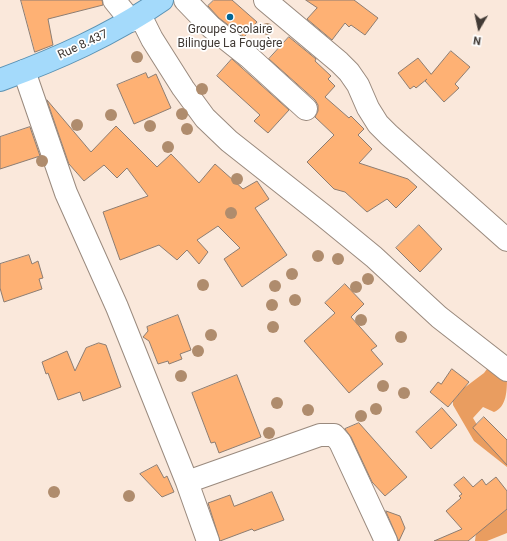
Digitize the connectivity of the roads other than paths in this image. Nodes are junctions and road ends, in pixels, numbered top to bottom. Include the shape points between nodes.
1 (114, 0) edge
2 (162, 0) edge
3 (185, 0) edge
4 (265, 0) edge
5 (136, 18) junction
6 (24, 71) junction
7 (0, 80) edge
8 (306, 109) dead end
9 (507, 240) edge
10 (507, 370) edge
11 (187, 482) junction
12 (208, 541) edge
13 (386, 541) edge

1 - 5 street
2 - 5 main road, Rue 8.437
3 - 8 street
4 - 9 street via 349,72 368,108 389,136
5 - 6 main road, Rue 8.437 via 98,39
5 - 10 street via 205,118 229,141 343,231 439,317
6 - 7 main road, Rue 8.437
6 - 11 street via 66,193 117,307
11 - 12 street
11 - 13 street via 320,435 334,436 340,442

